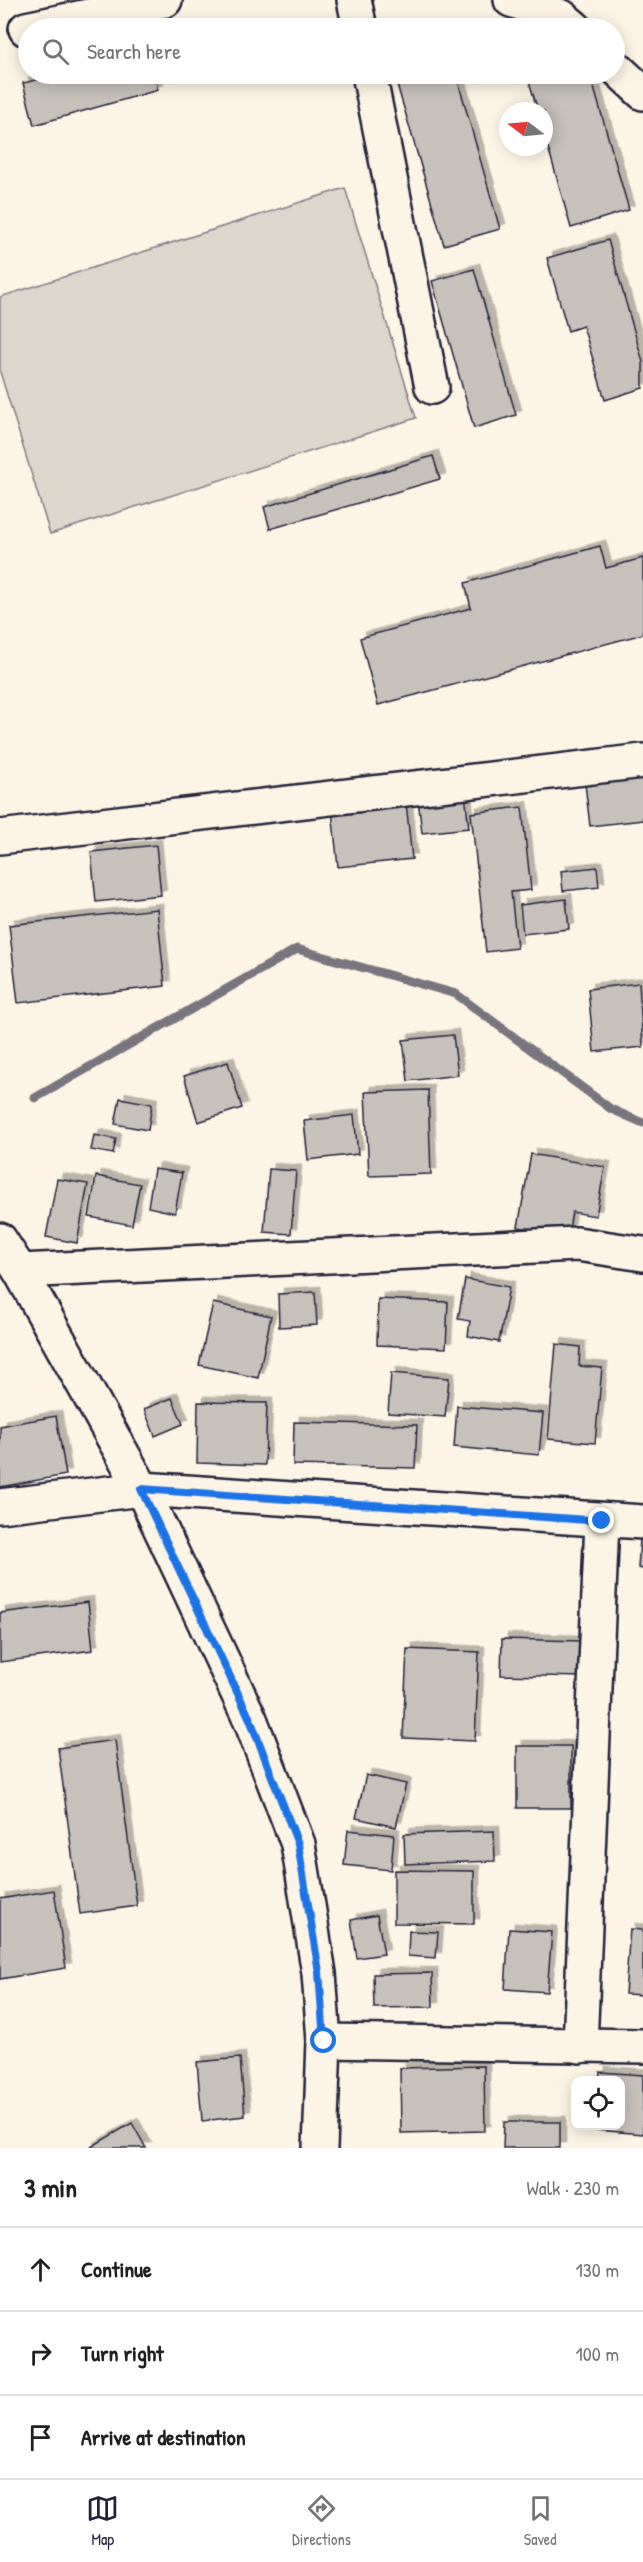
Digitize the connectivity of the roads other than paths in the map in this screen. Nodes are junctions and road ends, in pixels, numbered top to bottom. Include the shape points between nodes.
1 (165, 0) edge
2 (354, 0) edge
3 (511, 0) edge
4 (79, 18) edge
5 (358, 18) edge
6 (563, 18) edge
7 (625, 76) edge
8 (371, 84) edge
9 (643, 93) edge
10 (432, 387) dead end
11 (643, 761) edge
12 (0, 837) edge
13 (0, 1240) edge
14 (643, 1254) edge
15 (20, 1271) junction
16 (141, 1489) junction
17 (0, 1506) edge
18 (602, 1521) junction
19 (643, 1522) edge
20 (324, 2041) junction
21 (580, 2046) junction
22 (643, 2046) edge
23 (320, 2148) edge

1 - 4 street
2 - 5 street
3 - 6 street
7 - 9 street
8 - 10 street
11 - 12 street
13 - 15 street
14 - 15 street via 577,1244
15 - 16 street
16 - 17 street
16 - 18 street
16 - 20 street via 250,1719 298,1844 319,1972
18 - 19 street
18 - 21 street
20 - 21 street
20 - 23 street
21 - 22 street

